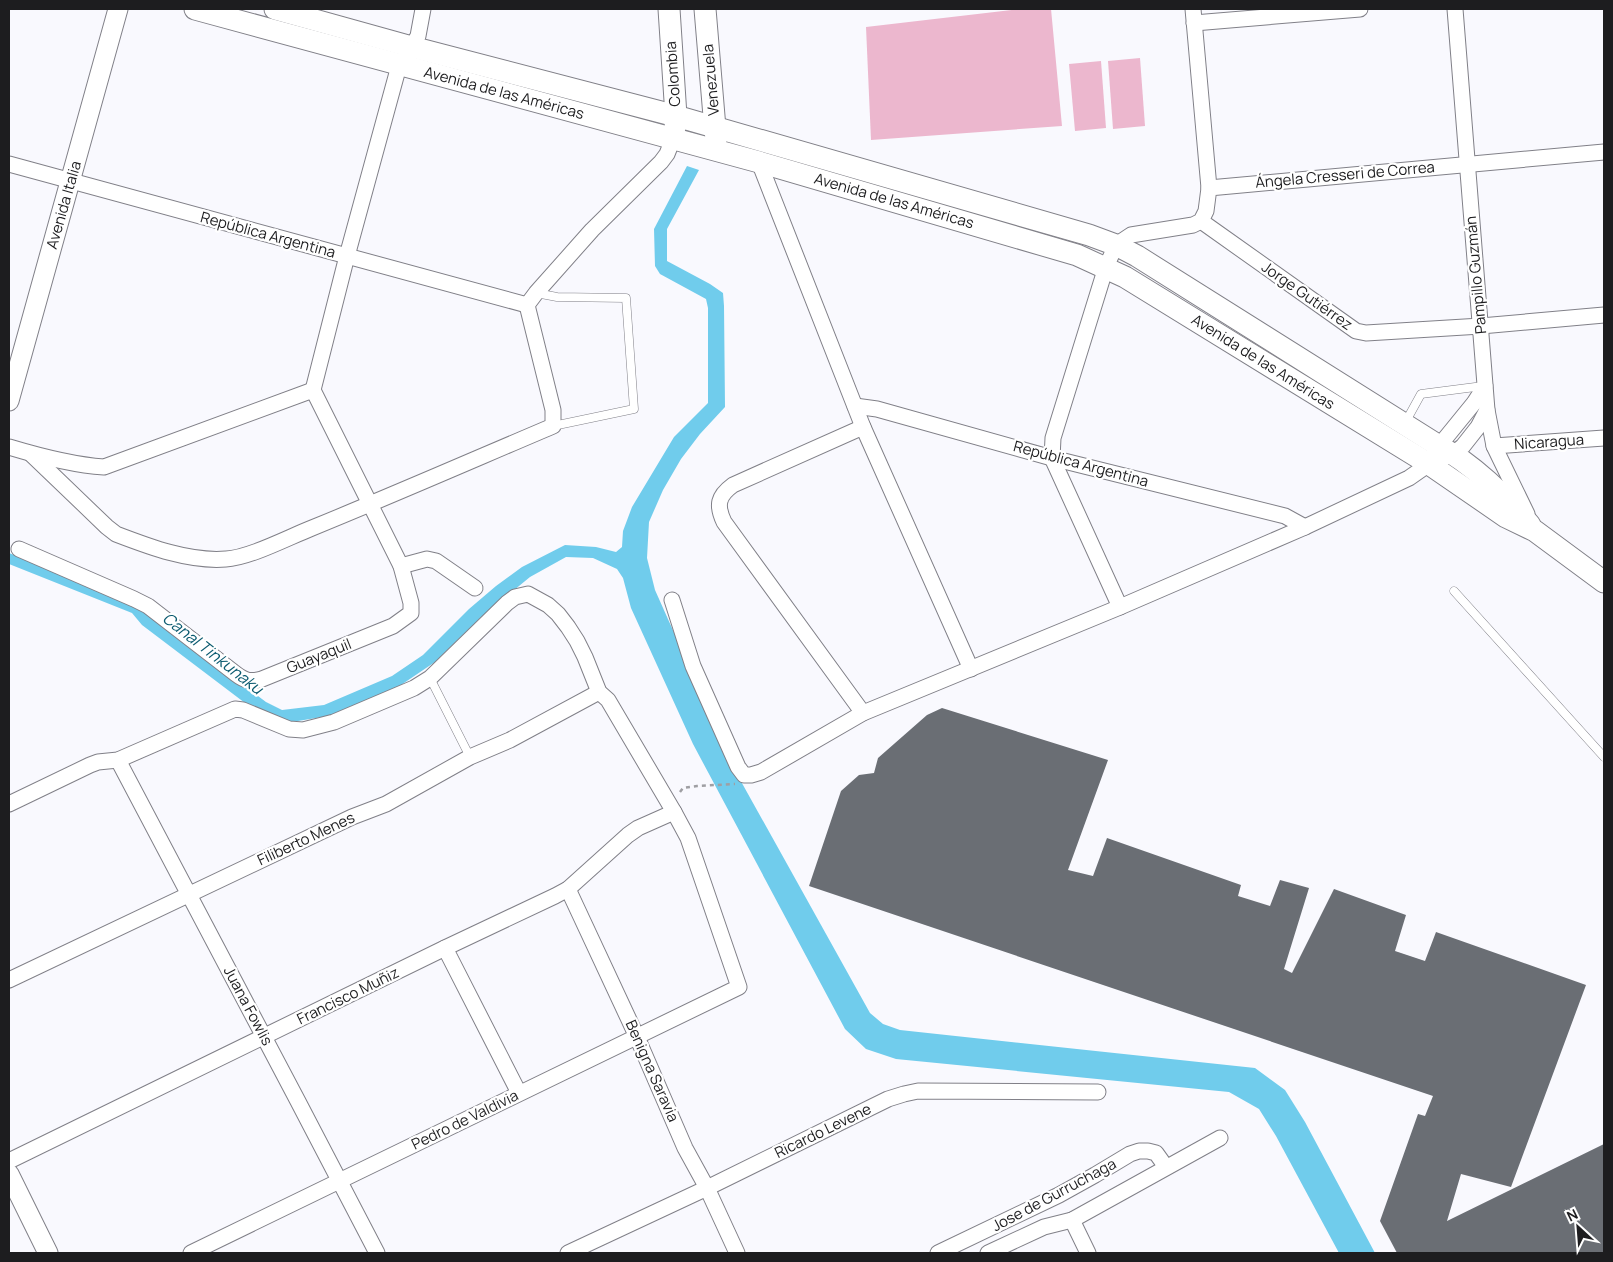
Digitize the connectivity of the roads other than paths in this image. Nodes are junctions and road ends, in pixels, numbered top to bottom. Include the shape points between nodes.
1 (118, 9) edge
2 (195, 9) edge
3 (275, 9) edge
4 (423, 9) edge
5 (669, 9) edge
6 (705, 9) edge
7 (1360, 9) edge
8 (1455, 9) edge
9 (1193, 16) edge
10 (406, 56) junction
11 (676, 116) junction
12 (714, 127) junction
13 (673, 138) junction
14 (718, 150) junction
15 (1604, 152) edge
16 (759, 162) junction
17 (9, 164) edge
18 (1467, 164) junction
19 (71, 182) junction
20 (1209, 188) junction
21 (1202, 221) junction
22 (1116, 245) junction
23 (347, 256) junction
24 (1106, 267) junction
25 (532, 299) junction
26 (1604, 315) edge
27 (1481, 326) junction
28 (1485, 386) junction
29 (313, 390) junction
30 (9, 401) edge
31 (855, 406) junction
32 (1487, 410) junction
33 (1404, 424) junction
34 (553, 426) junction
35 (863, 427) junction
36 (1604, 438) edge
37 (9, 446) edge
38 (1494, 446) junction
39 (30, 453) junction
40 (1440, 455) junction
41 (1052, 458) junction
42 (370, 505) junction
43 (1305, 527) junction
44 (1535, 531) junction
45 (19, 549) dead end
46 (401, 566) junction
47 (1604, 582) edge
48 (475, 588) dead end
49 (1454, 591) dead end
50 (672, 600) dead end
51 (1120, 607) junction
52 (971, 669) junction
53 (430, 678) junction
54 (599, 692) junction
55 (863, 713) junction
56 (470, 757) junction
57 (1604, 757) edge
58 (118, 760) junction
59 (9, 804) edge
60 (672, 809) junction
61 (568, 889) junction
62 (188, 894) junction
63 (445, 948) junction
64 (9, 980) edge
65 (265, 1037) junction
66 (637, 1037) junction
67 (1098, 1092) dead end
68 (519, 1093) junction
69 (1220, 1138) dead end
70 (9, 1161) edge
71 (1166, 1167) junction
72 (9, 1174) edge
73 (340, 1181) junction
74 (706, 1188) junction
75 (1072, 1220) junction
76 (48, 1253) edge
77 (191, 1253) edge
78 (377, 1253) edge
79 (568, 1253) edge
80 (737, 1253) edge
81 (938, 1253) edge
82 (988, 1253) edge
83 (1088, 1253) edge

1 - 19 street, Avenida Italia
2 - 10 main road, Avenida de las Américas
3 - 10 main road, Avenida de las Américas
4 - 10 street via 418,36
5 - 11 main road, Colombia
6 - 12 main road, Venezuela
7 - 9 street
8 - 18 street, Pampillo Guzmán
9 - 20 street
10 - 11 main road, Avenida de las Américas
10 - 13 main road, Avenida de las Américas
10 - 23 street via 397,73
11 - 12 main road, Avenida de las Américas
11 - 13 main road, Colombia
12 - 14 main road, Venezuela
12 - 22 main road, Avenida de las Américas
13 - 14 main road, Avenida de las Américas
13 - 25 street via 661,162 592,230
14 - 16 main road, Avenida de las Américas
15 - 18 street, Ángela Cresseri de Correa
16 - 24 main road, Avenida de las Américas via 1077,255
16 - 31 street
17 - 19 street, República Argentina
18 - 20 street, Ángela Cresseri de Correa
18 - 27 street, Pampillo Guzmán
19 - 23 street, República Argentina
19 - 30 street, Avenida Italia
20 - 21 street
21 - 22 street via 1131,235
21 - 27 street, Jorge Gutiérrez via 1356,331
22 - 24 street
22 - 33 main road, Avenida de las Américas
23 - 25 street, República Argentina
23 - 29 street
24 - 40 main road, Avenida de las Américas
24 - 41 street via 1053,438
25 - 34 street
25 - 34 lane via 626,298 634,409
26 - 27 street, Jorge Gutiérrez
27 - 28 street, Pampillo Guzmán
28 - 32 street, Pampillo Guzmán
28 - 33 lane via 1421,394
28 - 40 street
29 - 39 street via 104,467
29 - 42 street
31 - 35 street
31 - 41 street, República Argentina via 877,409
32 - 38 street, Pampillo Guzmán
32 - 40 street via 1463,446
33 - 40 main road, Avenida de las Américas
34 - 42 street
35 - 52 street
35 - 55 street via 733,485 718,503 724,522
36 - 38 street, Nicaragua
37 - 39 street
38 - 44 street, Pampillo Guzmán
39 - 42 street via 116,534 204,560 228,559 251,553
40 - 43 street via 1409,478
40 - 44 main road, Avenida de las Américas via 1506,517
41 - 43 street, República Argentina via 1285,516
41 - 51 street
42 - 46 street
43 - 51 street
44 - 47 main road, Avenida de las Américas
45 - 46 street, Guayaquil via 148,606 251,682 393,626 411,612
46 - 48 street via 427,559 436,561
49 - 57 lane
50 - 55 street via 692,666 744,775 761,772
51 - 52 street
52 - 55 street
53 - 54 street via 507,603 528,594 548,605 568,627
53 - 56 lane
53 - 58 street via 334,722 303,730 280,727 235,709
54 - 56 street, Filiberto Menes via 510,740
54 - 60 street via 608,700
56 - 62 street, Filiberto Menes via 386,804
58 - 59 street via 90,765
58 - 62 street, Juana Fowlis
60 - 61 street, Francisco Muñiz via 628,835
60 - 66 street, Pedro de Valdivia via 688,838 739,987
61 - 63 street, Francisco Muñiz
61 - 66 street, Benigna Saravia
62 - 64 street, Filiberto Menes
62 - 65 street, Juana Fowlis
63 - 65 street, Francisco Muñiz
63 - 68 street
65 - 70 street, Francisco Muñiz
65 - 73 street, Juana Fowlis
66 - 68 street, Pedro de Valdivia
66 - 74 street, Benigna Saravia
67 - 74 street, Ricardo Levene via 918,1091 904,1094
68 - 73 street, Pedro de Valdivia
69 - 71 street, Jose de Gurruchaga
71 - 75 street, Jose de Gurruchaga
71 - 81 street, Jose de Gurruchaga via 1156,1154 1148,1151 1130,1154 1059,1195
72 - 76 street
73 - 77 street, Pedro de Valdivia
73 - 78 street, Juana Fowlis
74 - 79 street, Ricardo Levene
74 - 80 street, Benigna Saravia
75 - 82 street, Jose de Gurruchaga via 1044,1227
75 - 83 street

